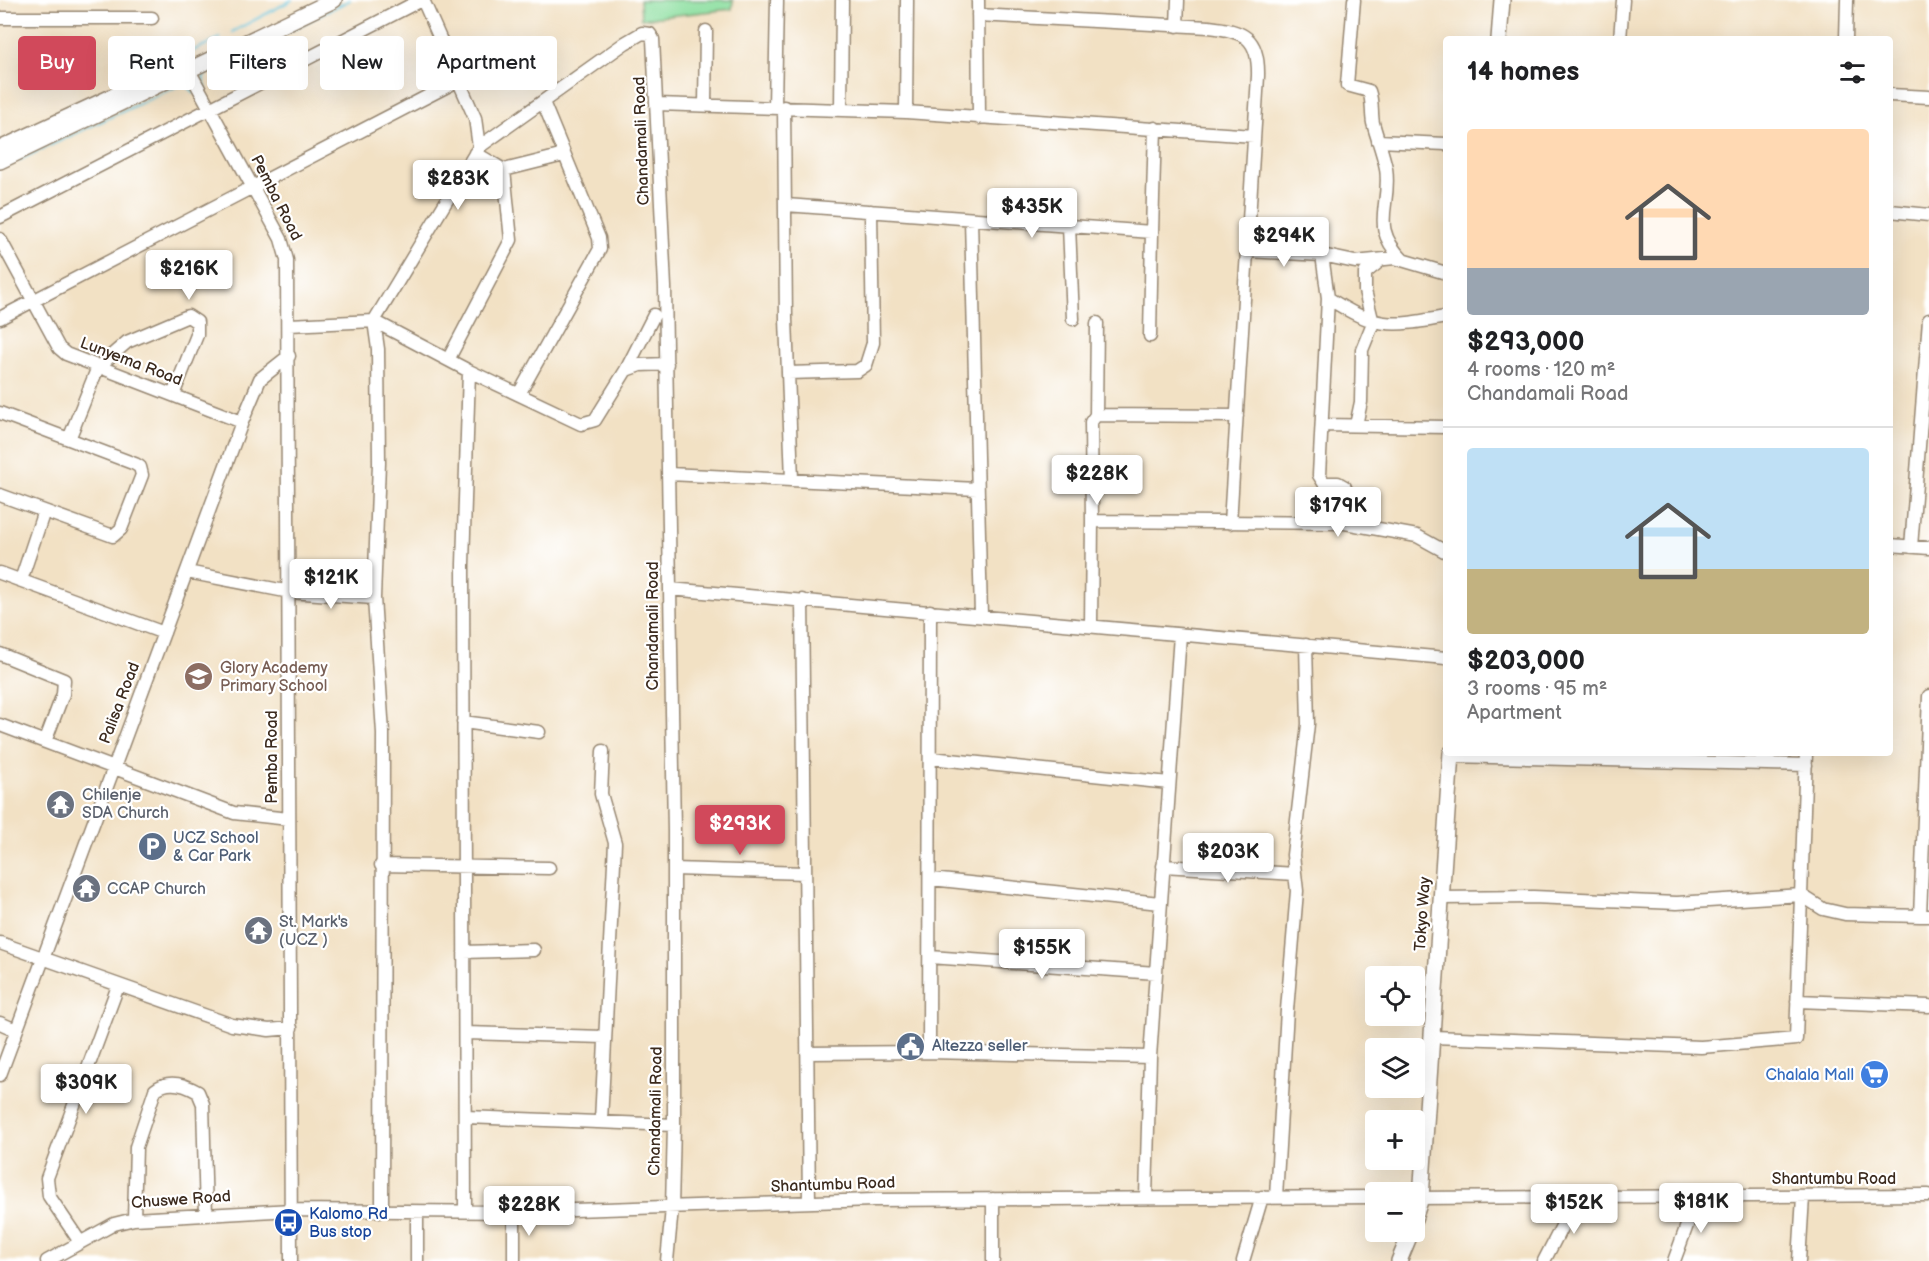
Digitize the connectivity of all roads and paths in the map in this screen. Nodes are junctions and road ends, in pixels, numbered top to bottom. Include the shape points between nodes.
1 (334, 0) edge
2 (422, 0) edge
3 (777, 0) edge
4 (842, 0) edge
5 (907, 0) edge
6 (978, 0) edge
7 (1178, 0) edge
8 (1354, 0) edge
9 (1502, 0) edge
10 (1623, 0) edge
11 (1847, 0) edge
12 (309, 4) edge
13 (978, 15) junction
14 (0, 18) edge
15 (152, 18) dead end
16 (1177, 26) junction
17 (706, 31) dead end
18 (439, 36) edge
19 (1499, 36) edge
20 (1620, 36) edge
21 (1846, 36) edge
22 (195, 63) edge
23 (195, 82) edge
24 (134, 90) edge
25 (141, 90) edge
26 (440, 90) edge
27 (463, 90) edge
28 (1893, 95) edge
29 (1929, 98) edge
30 (543, 102) junction
31 (657, 104) junction
32 (705, 105) junction
33 (779, 106) junction
34 (209, 109) junction
35 (841, 109) junction
36 (906, 112) junction
37 (979, 118) junction
38 (1155, 128) junction
39 (1254, 136) junction
40 (1378, 141) junction
41 (1443, 144) edge
42 (0, 148) edge
43 (477, 150) junction
44 (564, 155) junction
45 (0, 161) edge
46 (504, 170) junction
47 (255, 188) junction
48 (786, 205) junction
49 (871, 211) junction
50 (1893, 211) edge
51 (1929, 215) edge
52 (0, 217) edge
53 (971, 219) junction
54 (1069, 226) junction
55 (1152, 232) junction
56 (0, 239) edge
57 (1248, 251) junction
58 (1322, 255) junction
59 (1383, 260) junction
60 (1403, 260) junction
61 (1443, 272) edge
62 (1328, 298) junction
63 (35, 300) junction
64 (654, 315) dead end
65 (1443, 317) edge
66 (0, 318) edge
67 (1073, 319) dead end
68 (1929, 320) edge
69 (374, 321) junction
70 (1097, 323) dead end
71 (1372, 323) junction
72 (289, 325) junction
73 (1150, 336) dead end
74 (289, 356) junction
75 (448, 360) junction
76 (667, 364) junction
77 (98, 367) junction
78 (626, 370) junction
79 (469, 371) junction
80 (788, 373) junction
81 (519, 394) junction
82 (173, 395) junction
83 (0, 413) edge
84 (1096, 414) junction
85 (1237, 416) junction
86 (242, 422) junction
87 (1323, 425) junction
88 (1356, 425) junction
89 (1443, 427) edge
90 (69, 439) junction
91 (669, 474) junction
92 (792, 480) junction
93 (977, 489) junction
94 (0, 495) edge
95 (44, 510) junction
96 (1092, 521) junction
97 (1230, 523) junction
98 (1345, 523) junction
99 (1893, 545) edge
100 (1911, 547) junction
101 (1929, 548) edge
102 (1443, 550) edge
103 (187, 572) junction
104 (0, 573) edge
105 (21, 580) junction
106 (670, 589) junction
107 (290, 592) junction
108 (374, 597) junction
109 (802, 600) junction
110 (930, 611) junction
111 (981, 615) junction
112 (1091, 625) junction
113 (164, 633) junction
114 (1180, 635) junction
115 (1306, 645) junction
116 (0, 654) edge
117 (1443, 658) edge
118 (1929, 696) edge
119 (464, 722) junction
120 (0, 725) edge
121 (539, 732) dead end
122 (45, 742) junction
123 (603, 751) dead end
124 (1451, 756) edge
125 (1540, 756) edge
126 (931, 758) junction
127 (1806, 759) edge
128 (113, 768) junction
129 (1169, 783) junction
130 (289, 819) junction
131 (381, 865) junction
132 (464, 866) junction
133 (1163, 866) junction
134 (549, 868) dead end
135 (674, 869) junction
136 (805, 873) junction
137 (1295, 874) junction
138 (931, 879) junction
139 (1801, 895) junction
140 (1442, 898) junction
141 (1160, 903) junction
142 (1924, 916) edge
143 (0, 943) edge
144 (534, 950) dead end
145 (464, 952) junction
146 (930, 957) junction
147 (44, 959) junction
148 (1156, 973) junction
149 (118, 986) junction
150 (1797, 1001) junction
151 (1929, 1006) edge
152 (0, 1023) edge
153 (291, 1028) junction
154 (16, 1030) junction
155 (466, 1033) junction
156 (604, 1037) junction
157 (1433, 1037) junction
158 (929, 1052) junction
159 (807, 1053) junction
160 (1150, 1057) junction
161 (0, 1075) edge
162 (466, 1117) junction
163 (601, 1121) junction
164 (674, 1125) junction
165 (1419, 1182) edge
166 (1578, 1195) junction
167 (1698, 1195) junction
168 (1929, 1195) edge
169 (1146, 1197) junction
170 (1262, 1197) junction
171 (1276, 1197) junction
172 (1365, 1197) edge
173 (1803, 1197) junction
174 (1425, 1198) edge
175 (993, 1199) junction
176 (809, 1202) junction
177 (672, 1208) junction
178 (292, 1210) junction
179 (382, 1211) junction
180 (417, 1212) junction
181 (465, 1212) junction
182 (514, 1212) junction
183 (206, 1215) junction
184 (134, 1219) junction
185 (80, 1242) junction
186 (1407, 1242) edge
187 (47, 1261) edge
188 (291, 1261) edge
189 (417, 1261) edge
190 (514, 1261) edge
191 (667, 1261) edge
192 (993, 1261) edge
193 (1242, 1261) edge
194 (1400, 1261) edge
195 (1544, 1261) edge
196 (1674, 1261) edge
197 (1799, 1261) edge

1 - 12 main road
2 - 18 street
2 - 34 street
3 - 33 street
4 - 35 street
5 - 36 street
6 - 13 street
7 - 16 street
8 - 40 street via 1347,85 1369,91
9 - 19 main road
10 - 20 street
11 - 21 street
12 - 22 main road
13 - 16 street
13 - 37 street
14 - 15 street
16 - 39 street via 1229,29 1250,40 1258,61
17 - 32 street
23 - 34 street, Pemba Road
24 - 42 main road
25 - 45 main road
26 - 47 street
27 - 43 street via 475,118
28 - 29 street
30 - 31 street, Chandamali Road via 642,33 650,34 655,44
30 - 43 street
30 - 44 street
31 - 32 street
31 - 76 street, Chandamali Road
32 - 33 street
33 - 35 street
33 - 48 street
34 - 47 street, Pemba Road
34 - 52 street
35 - 36 street
36 - 37 street
37 - 38 street
38 - 39 street
38 - 55 street
39 - 57 street
40 - 41 street
40 - 60 street via 1386,170 1383,226 1394,251
43 - 46 street
43 - 69 street
44 - 46 street
44 - 81 street via 600,249
46 - 75 street via 511,240
47 - 63 street
47 - 72 street, Pemba Road via 285,250
48 - 49 street
48 - 80 street
49 - 53 street
49 - 80 street via 873,343 869,360 857,371
50 - 51 street
53 - 54 street
53 - 93 street
54 - 55 street
54 - 67 street
55 - 73 street
56 - 63 street, Lunyema Road
57 - 58 street
57 - 85 street
58 - 59 street via 1355,262
58 - 62 street
59 - 60 street
59 - 71 street via 1365,273
60 - 61 street
62 - 71 street
62 - 87 street
63 - 66 street
63 - 77 street, Lunyema Road via 59,348
64 - 78 street
65 - 71 street via 1388,325
68 - 100 street
69 - 72 street
69 - 75 street
69 - 108 street via 378,349 379,463
70 - 84 street
71 - 88 street via 1362,350 1361,402
72 - 74 street, Pemba Road
74 - 86 street, Palisa Road via 260,379
74 - 107 street, Pemba Road
75 - 79 street
76 - 78 street
76 - 91 street, Chandamali Road
77 - 82 street, Lunyema Road
77 - 82 street via 127,342 188,316 197,322 197,335
77 - 90 street
78 - 81 street via 590,424 581,424
79 - 81 street
79 - 119 street
80 - 92 street
82 - 86 street, Lunyema Road
83 - 90 street
84 - 85 street
84 - 96 street via 1091,422
85 - 97 street
86 - 103 street, Palisa Road
87 - 88 street
87 - 98 street via 1320,481 1345,487
88 - 89 street
90 - 95 street via 135,464 142,471 141,479 117,535
91 - 92 street
91 - 106 street, Chandamali Road
92 - 93 street
93 - 111 street
94 - 95 street
95 - 105 street
96 - 97 street
96 - 112 street
97 - 98 street
98 - 102 street via 1417,536
99 - 100 street
100 - 101 street
103 - 107 street
103 - 113 street, Palisa Road
104 - 105 street
105 - 113 street
106 - 109 street
106 - 135 street, Chandamali Road
107 - 108 street
107 - 130 street, Pemba Road
108 - 131 street via 383,733
109 - 110 street
109 - 136 street
110 - 111 street
110 - 126 street
111 - 112 street
112 - 114 street
113 - 128 street, Palisa Road
114 - 115 street
114 - 129 street
115 - 117 street
115 - 137 street via 1308,724 1293,855
116 - 122 street via 63,680 63,694
118 - 142 street
119 - 121 street
119 - 132 street
120 - 122 street
122 - 128 street
123 - 156 street via 601,794 615,843
124 - 140 main road, Tokyo Way
125 - 127 street
126 - 129 street
126 - 138 street
127 - 139 street
128 - 130 street via 234,813
128 - 147 street, Palisa Road
129 - 133 street
130 - 153 street, Pemba Road
131 - 132 street
131 - 179 street
132 - 134 street
132 - 145 street
133 - 137 street
133 - 141 street
135 - 136 street
135 - 164 street, Chandamali Road
136 - 159 street
137 - 171 street
138 - 141 street
138 - 146 street
139 - 140 street via 1667,903 1533,897
139 - 142 street via 1824,909 1845,914
139 - 150 street
140 - 157 main road, Tokyo Way
141 - 148 street
143 - 147 street
144 - 145 street
145 - 155 street
146 - 148 street
146 - 158 street
147 - 149 street
147 - 154 street, Palisa Road
148 - 160 street
149 - 153 street via 232,1025 269,1030
149 - 185 street via 47,1178 49,1196
150 - 151 street
150 - 157 street via 1796,1039 1701,1047
152 - 154 street
153 - 178 street, Pemba Road
154 - 161 street, Palisa Road
155 - 156 street
155 - 162 street
156 - 163 street
157 - 165 main road, Tokyo Way
158 - 159 street
158 - 160 street
159 - 176 street
160 - 169 street
162 - 163 street
162 - 181 street
163 - 164 street
164 - 177 street, Chandamali Road
166 - 167 street, Shantumbu Road
166 - 174 street, Shantumbu Road
166 - 195 street
167 - 173 street, Shantumbu Road
167 - 196 street
168 - 173 street, Shantumbu Road
169 - 170 street, Shantumbu Road
169 - 175 street, Shantumbu Road
170 - 171 street, Shantumbu Road
170 - 193 street
171 - 172 street, Shantumbu Road
173 - 197 street
175 - 176 street, Shantumbu Road
175 - 192 street
176 - 177 street, Shantumbu Road
177 - 182 street, Shantumbu Road
177 - 191 street, Chandamali Road
178 - 179 street, Shantumbu Road
178 - 183 street, Chuswe Road
178 - 188 street, Pemba Road
179 - 180 street, Shantumbu Road
180 - 181 street, Shantumbu Road
180 - 189 street
181 - 182 street, Shantumbu Road
182 - 190 street
183 - 184 street, Chuswe Road
183 - 184 street via 203,1104 198,1092 169,1083 155,1090 136,1147
184 - 185 street, Chuswe Road via 114,1224
185 - 187 street, Chuswe Road
186 - 194 main road

